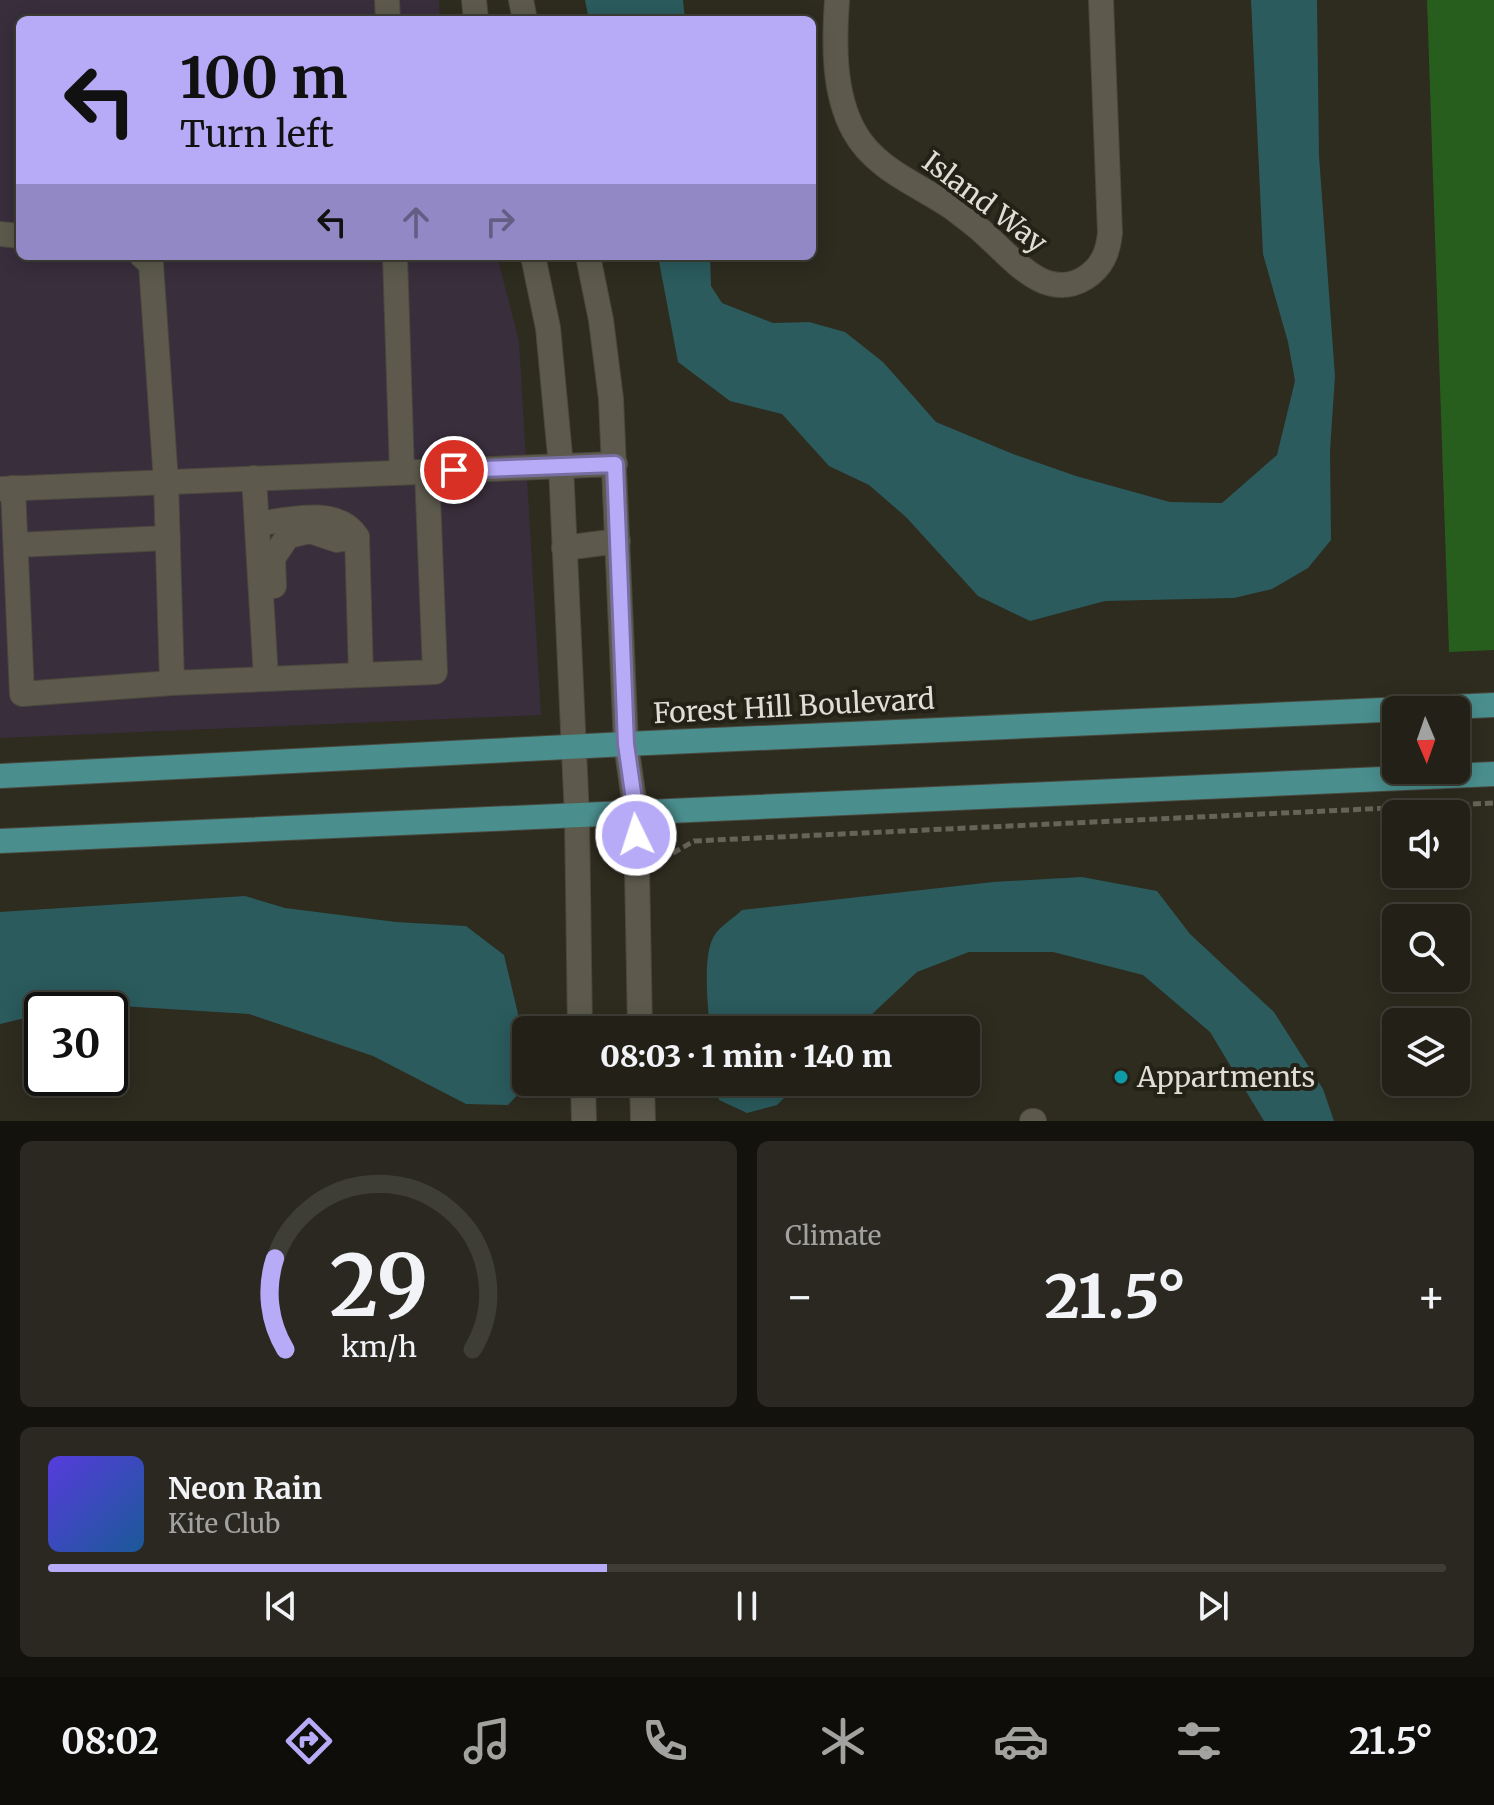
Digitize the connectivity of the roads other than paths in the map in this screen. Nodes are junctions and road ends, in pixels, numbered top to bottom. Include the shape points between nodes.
1 (837, 0) edge
2 (1101, 0) edge
3 (146, 260) edge
4 (395, 260) edge
5 (534, 260) edge
6 (589, 260) edge
7 (615, 464) junction
8 (561, 466) junction
9 (427, 471) junction
10 (402, 472) junction
11 (254, 478) junction
12 (166, 482) junction
13 (6, 489) edge
14 (257, 524) junction
15 (357, 537) junction
16 (168, 538) junction
17 (618, 541) junction
18 (16, 545) junction
19 (564, 548) junction
20 (264, 651) junction
21 (361, 674) junction
22 (266, 678) junction
23 (172, 683) junction
24 (1494, 705) edge
25 (626, 744) junction
26 (572, 746) junction
27 (1494, 774) edge
28 (0, 776) edge
29 (636, 814) junction
30 (577, 817) junction
31 (0, 841) edge
32 (580, 1016) edge
33 (640, 1016) edge
34 (583, 1096) edge
35 (642, 1096) edge
36 (584, 1121) edge
37 (643, 1121) edge

1 - 2 street, Island Way via 841,97 870,152 951,207 1027,273 1044,283 1063,285 1097,269 1108,252
3 - 12 street via 151,264
4 - 10 street
5 - 8 street via 548,328
6 - 7 street via 601,320
7 - 8 street
7 - 17 street
8 - 9 street
8 - 19 street
9 - 10 street
9 - 21 street via 435,672
10 - 11 street
11 - 12 street
11 - 14 street
12 - 13 street
12 - 16 street
13 - 18 street
14 - 15 street via 326,519 345,525
14 - 20 street
15 - 20 street via 337,540 310,531 288,536 273,558 276,635
15 - 21 street
16 - 18 street
16 - 23 street
17 - 19 street
17 - 25 street
18 - 23 street via 22,694
19 - 26 street
20 - 22 street
21 - 22 street
22 - 23 street
24 - 25 main road, Forest Hill Boulevard
25 - 26 main road, Forest Hill Boulevard
25 - 29 street
26 - 28 main road, Forest Hill Boulevard
26 - 30 street
27 - 29 main road
29 - 30 main road
29 - 33 street
30 - 31 main road
30 - 32 street
34 - 36 street
35 - 37 street

